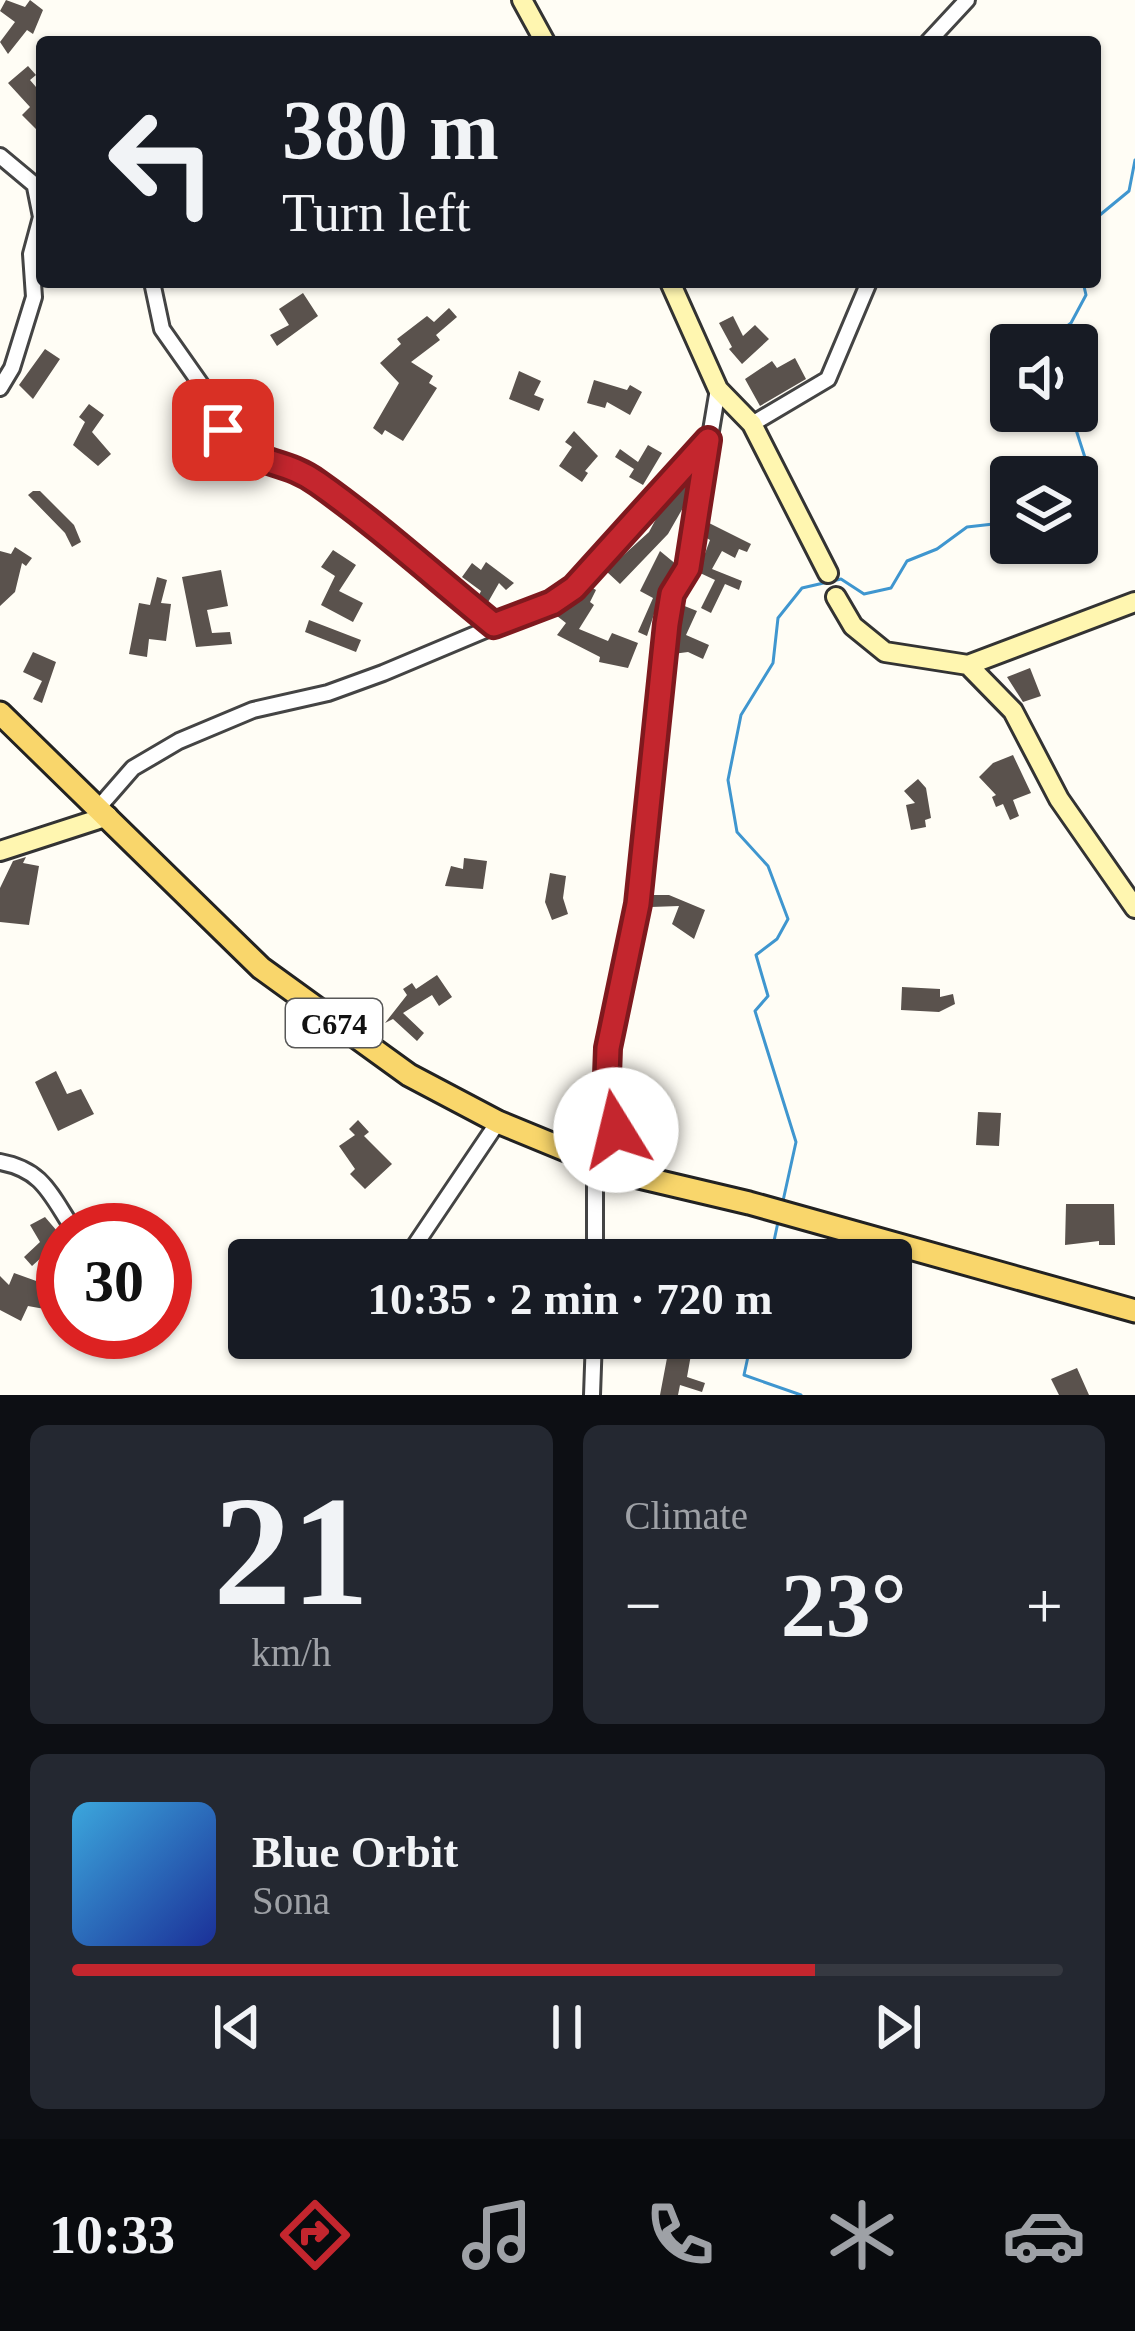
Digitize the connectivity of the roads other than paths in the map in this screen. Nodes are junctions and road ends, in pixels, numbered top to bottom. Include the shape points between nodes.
1 (522, 0) edge
2 (967, 0) edge
3 (542, 36) edge
4 (934, 36) edge
5 (0, 157) edge
6 (36, 187) edge
7 (36, 236) edge
8 (153, 288) edge
9 (673, 288) edge
10 (867, 288) edge
11 (0, 388) edge
12 (718, 388) junction
13 (752, 424) junction
14 (708, 440) junction
15 (827, 573) joint
16 (836, 597) joint
17 (1135, 602) edge
18 (494, 625) junction
19 (968, 664) junction
20 (0, 713) edge
21 (103, 812) junction
22 (0, 851) edge
23 (1135, 908) edge
24 (498, 1122) junction
25 (0, 1162) edge
26 (612, 1164) junction
27 (57, 1203) edge
28 (419, 1239) edge
29 (599, 1239) edge
30 (1135, 1311) edge
31 (593, 1359) edge
32 (592, 1395) edge

1 - 3 street
2 - 4 street
5 - 6 street
7 - 11 street via 34,297
8 - 18 street via 162,329 238,451 315,481
9 - 12 street
10 - 13 street via 828,380
12 - 13 street
12 - 14 street
13 - 15 street
14 - 18 street via 574,588
14 - 26 street via 688,568 672,594 662,653 638,904 608,1048
15 - 16 street
16 - 19 street via 885,652
17 - 19 street
18 - 21 street via 383,673 178,741 134,768
19 - 23 street via 1013,711 1059,799
20 - 21 main road, C674
21 - 22 street
21 - 24 main road, C674 via 261,968 409,1075
24 - 26 main road, C674
24 - 28 street
25 - 27 street via 42,1179
26 - 29 street
26 - 30 main road, C674
31 - 32 street

